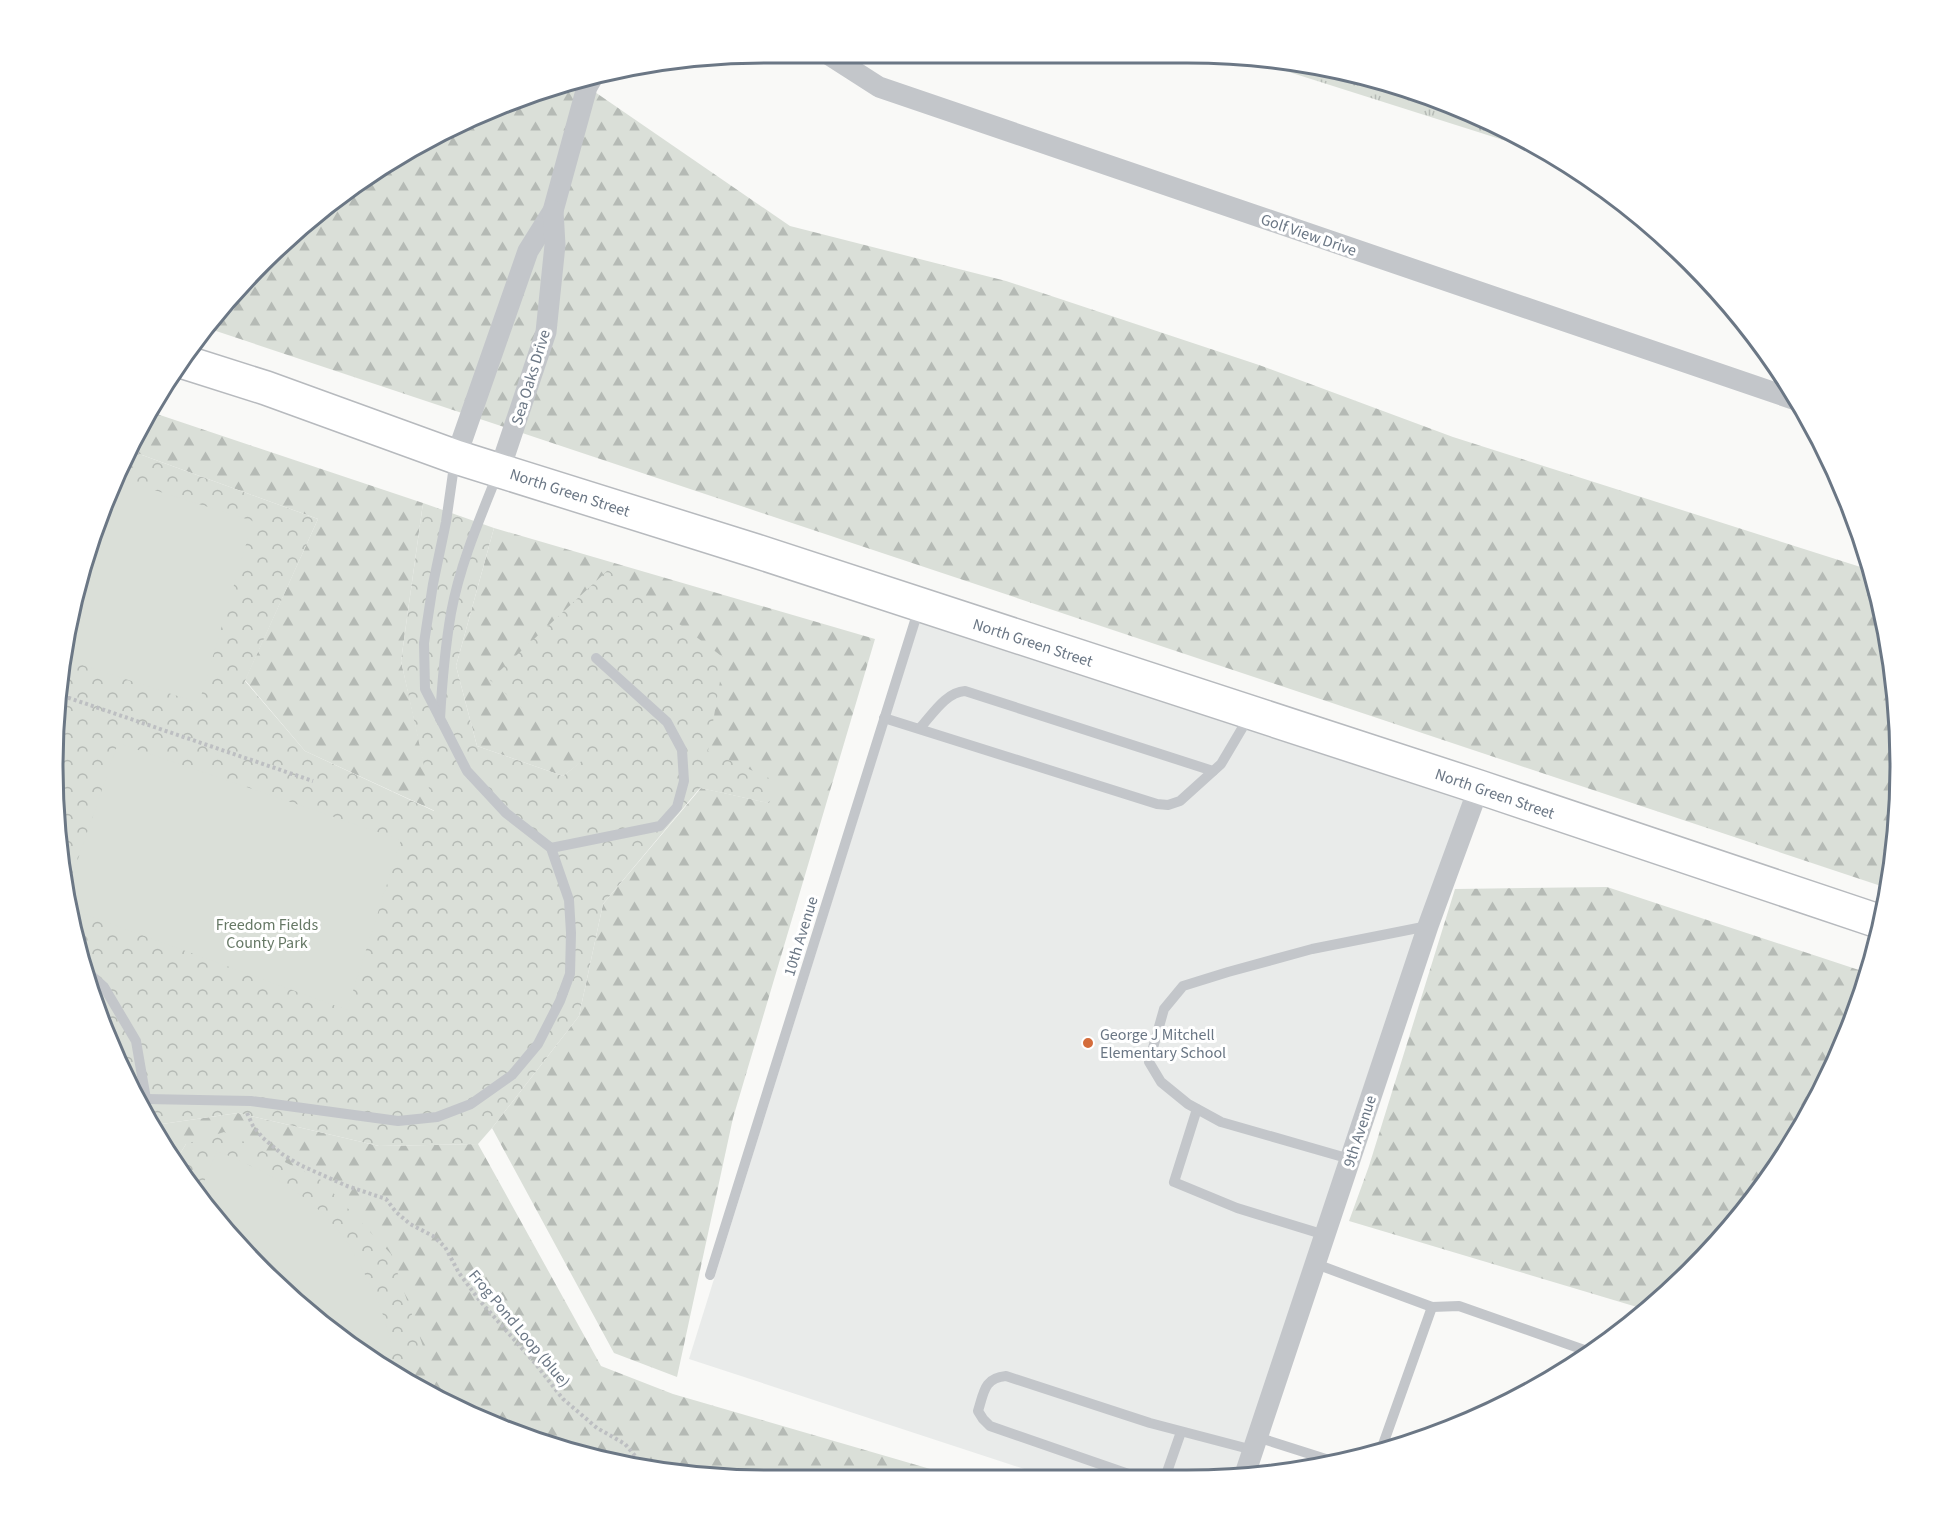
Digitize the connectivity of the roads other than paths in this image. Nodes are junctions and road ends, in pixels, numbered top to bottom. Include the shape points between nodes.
1 (842, 63) edge
2 (587, 86) edge
3 (553, 210) junction
4 (190, 364) edge
5 (1784, 396) edge
6 (456, 457) junction
7 (500, 469) junction
8 (919, 606) junction
9 (596, 658) dead end
10 (1251, 713) junction
11 (884, 718) junction
12 (440, 719) junction
13 (920, 728) junction
14 (1213, 771) junction
15 (1479, 787) junction
16 (551, 848) junction
17 (1873, 919) edge
18 (1428, 926) junction
19 (96, 980) edge
20 (145, 1096) edge
21 (147, 1099) edge
22 (1197, 1109) junction
23 (1350, 1160) junction
24 (1325, 1235) junction
25 (1316, 1264) junction
26 (710, 1275) dead end
27 (1432, 1307) junction
28 (1580, 1349) edge
29 (1181, 1432) junction
30 (1384, 1442) edge
31 (1255, 1444) junction
32 (1317, 1457) edge
33 (1247, 1467) edge
34 (1117, 1470) edge
35 (1168, 1470) edge

1 - 5 street, Golf View Drive via 879,87
2 - 3 street, Sea Oaks Drive
3 - 6 street, Sea Oaks Drive via 528,251
3 - 7 street, Sea Oaks Drive via 555,245 546,332
4 - 6 main road, North Green Street
6 - 7 main road, North Green Street
6 - 12 lane via 424,643 425,689
7 - 8 main road, North Green Street
7 - 12 lane via 477,524 451,611
8 - 10 main road, North Green Street
8 - 11 lane, 10th Avenue
9 - 16 lane via 667,722 682,750 684,781 677,807 660,826
10 - 14 lane via 1233,746
10 - 15 main road, North Green Street
11 - 13 lane
11 - 26 lane, 10th Avenue
12 - 16 lane via 467,771 506,813
13 - 14 lane via 1157,804 1180,801
13 - 14 lane via 956,691 965,691
15 - 17 main road, North Green Street
15 - 18 street, 9th Avenue
16 - 21 lane via 569,900 570,974 538,1044 512,1075 471,1104 437,1117 398,1121 240,1101
18 - 22 lane via 1312,949 1183,986 1164,1009 1149,1062 1161,1082
18 - 23 street, 9th Avenue
19 - 20 lane via 136,1041
22 - 23 lane via 1221,1122
22 - 24 lane via 1174,1182 1237,1208
23 - 24 street, 9th Avenue
24 - 25 street, 9th Avenue
25 - 27 lane
25 - 31 street, 9th Avenue
27 - 28 lane via 1459,1306
27 - 30 lane
29 - 31 lane
29 - 34 lane via 1006,1376 995,1377 987,1384 978,1411 990,1426
29 - 35 lane
31 - 32 lane
31 - 33 street, 9th Avenue

